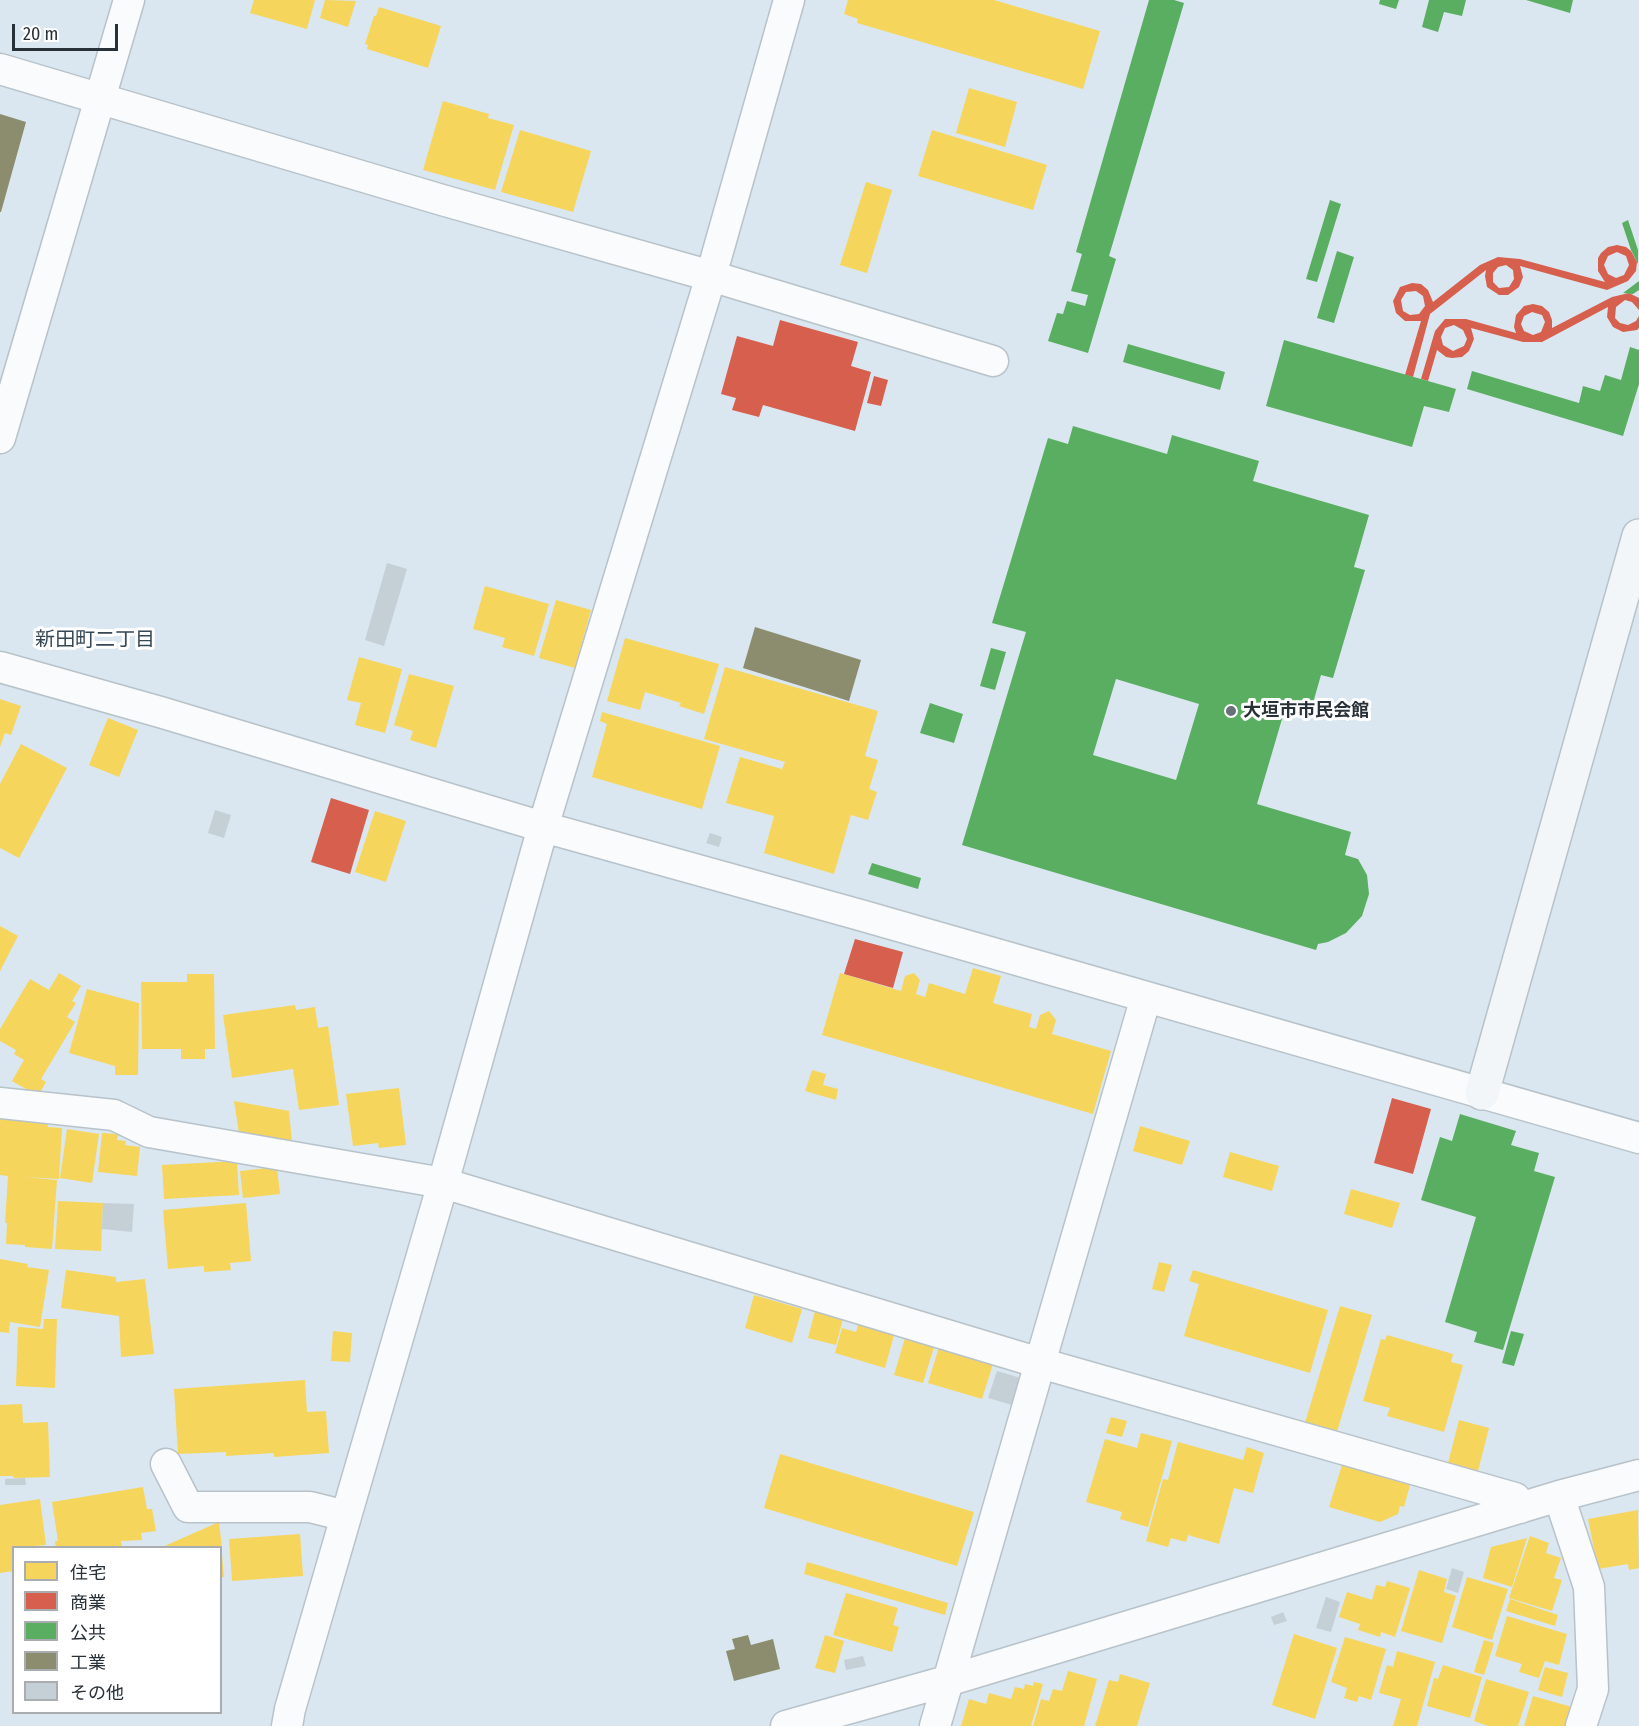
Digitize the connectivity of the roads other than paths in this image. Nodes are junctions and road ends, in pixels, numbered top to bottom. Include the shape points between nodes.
1 (129, 0) edge
2 (789, 0) edge
3 (0, 69) edge
4 (100, 98) junction
5 (711, 276) junction
6 (993, 361) dead end
7 (0, 438) edge
8 (1639, 536) edge
9 (0, 667) edge
10 (543, 827) junction
11 (1146, 997) junction
12 (1482, 1093) junction
13 (0, 1103) edge
14 (1639, 1138) edge
15 (443, 1183) junction
16 (1040, 1364) junction
17 (166, 1464) dead end
18 (1639, 1475) edge
19 (1559, 1496) junction
20 (1520, 1508) junction
21 (346, 1516) junction
22 (947, 1681) junction
23 (287, 1726) edge
24 (786, 1726) edge
25 (934, 1726) edge
26 (1581, 1726) edge

1 - 4 street
2 - 5 street
3 - 4 street
4 - 5 street
4 - 7 street
5 - 6 street
5 - 10 street
8 - 12 street
9 - 10 street
10 - 11 street
10 - 15 street
11 - 12 street
11 - 16 street
12 - 14 street
13 - 15 street via 114,1115 149,1132
15 - 16 street
15 - 21 street
16 - 20 street via 1515,1498
16 - 22 street
17 - 21 street via 188,1507 310,1507
18 - 19 street
19 - 20 street
19 - 26 street via 1589,1587 1593,1689
20 - 22 street
21 - 23 street
22 - 24 street
22 - 25 street

